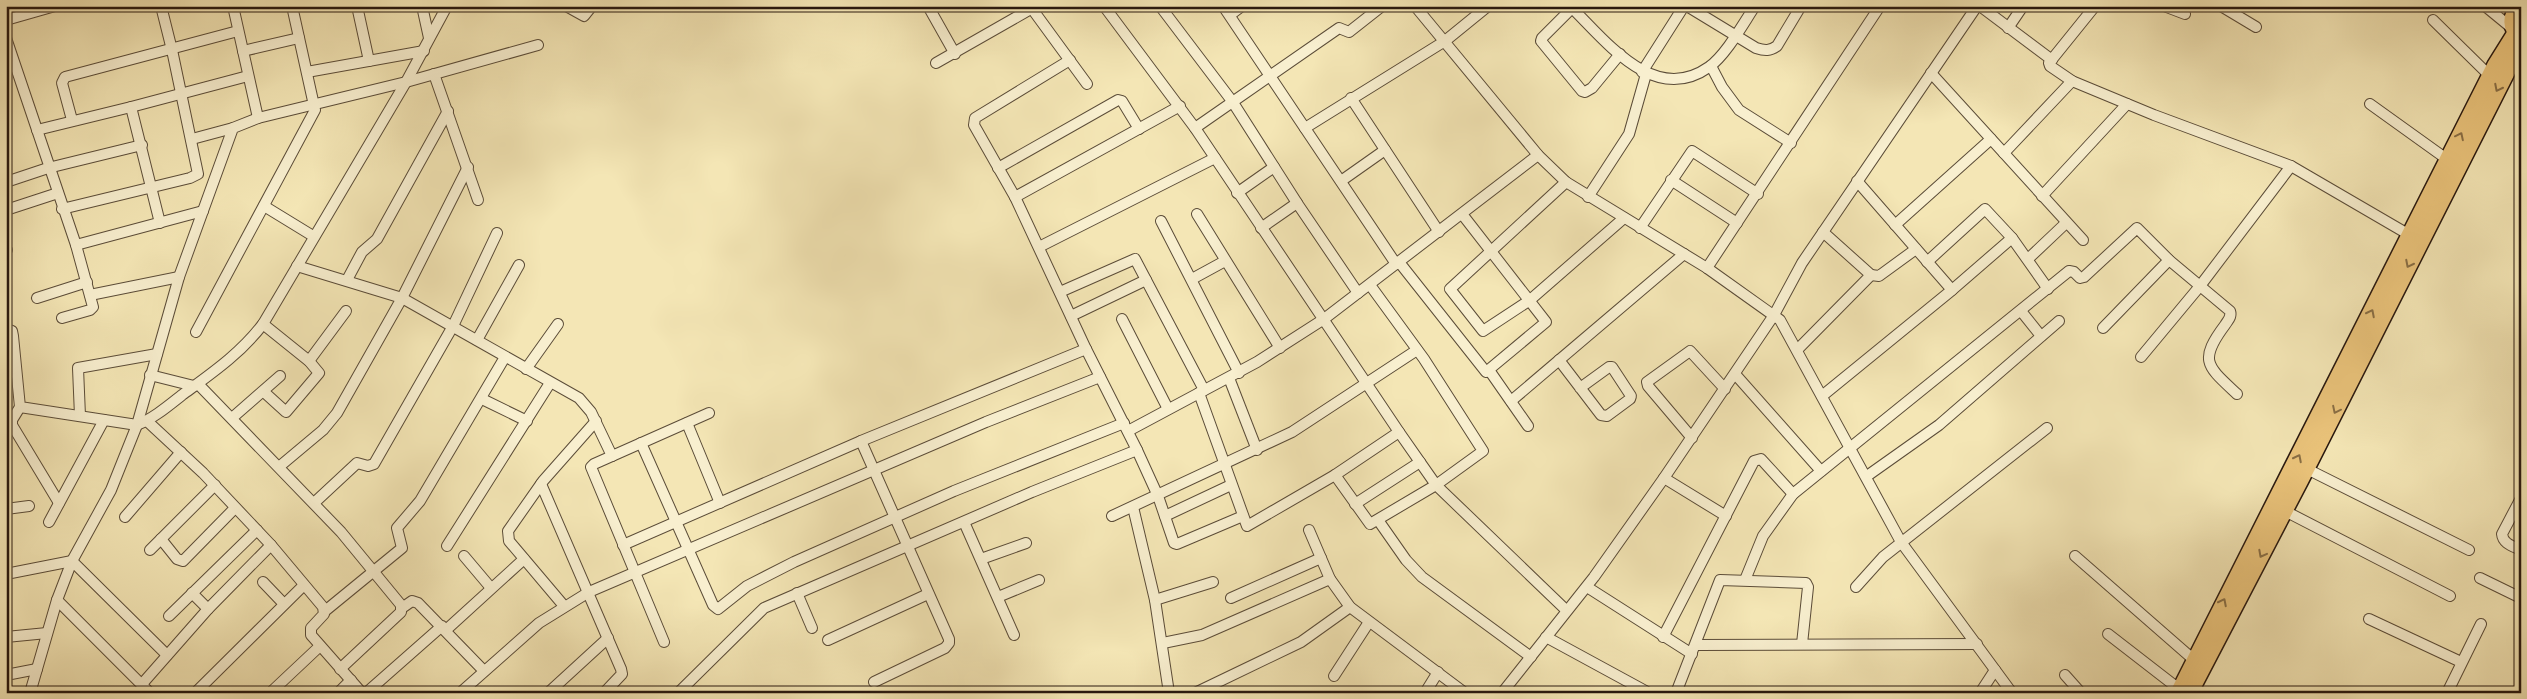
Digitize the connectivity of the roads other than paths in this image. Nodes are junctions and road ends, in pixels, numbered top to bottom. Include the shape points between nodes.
1 (55, 6) edge
2 (144, 6) edge
3 (152, 6) edge
4 (161, 6) edge
5 (233, 6) edge
6 (292, 6) edge
7 (357, 6) edge
8 (422, 6) edge
9 (447, 6) edge
10 (566, 6) edge
11 (592, 6) edge
12 (928, 6) edge
13 (1104, 6) edge
14 (1160, 6) edge
15 (1223, 6) edge
16 (1242, 6) edge
17 (1382, 6) edge
18 (1415, 6) edge
19 (1488, 6) edge
20 (1685, 6) edge
21 (1755, 6) edge
22 (1801, 6) edge
23 (1880, 6) edge
24 (1978, 6) edge
25 (2023, 6) edge
26 (2164, 6) edge
27 (2221, 6) edge
28 (2485, 6) edge
29 (1033, 7) edge
30 (2094, 7) edge
31 (2513, 8) edge
32 (1576, 9) edge
33 (2185, 14) dead end
34 (1230, 15) junction
35 (6, 20) edge
36 (2433, 20) dead end
37 (2256, 27) dead end
38 (2008, 28) junction
39 (238, 32) junction
40 (1736, 35) junction
41 (2517, 36) edge
42 (6, 38) edge
43 (299, 38) junction
44 (429, 38) junction
45 (1445, 41) junction
46 (538, 45) dead end
47 (172, 50) junction
48 (243, 51) junction
49 (424, 51) junction
50 (955, 54) junction
51 (1620, 54) junction
52 (1070, 60) junction
53 (2052, 60) junction
54 (369, 61) junction
55 (936, 64) dead end
56 (1711, 66) junction
57 (307, 72) junction
58 (1644, 73) junction
59 (1931, 73) junction
60 (434, 74) junction
61 (1268, 75) junction
62 (248, 76) junction
63 (2490, 76) junction
64 (2072, 81) junction
65 (406, 82) junction
66 (1087, 84) dead end
67 (180, 94) junction
68 (1351, 98) junction
69 (1232, 101) junction
70 (314, 103) junction
71 (2127, 104) junction
72 (2370, 104) dead end
73 (1180, 106) junction
74 (131, 108) junction
75 (448, 111) junction
76 (258, 118) junction
77 (72, 120) junction
78 (233, 128) junction
79 (1195, 128) junction
80 (1305, 128) junction
81 (1139, 129) junction
82 (37, 130) junction
83 (1991, 139) junction
84 (192, 140) junction
85 (1791, 143) junction
86 (142, 145) junction
87 (1385, 150) junction
88 (2004, 153) junction
89 (1538, 155) junction
90 (1215, 158) junction
91 (2448, 160) junction
92 (2291, 166) junction
93 (468, 167) junction
94 (1274, 167) junction
95 (48, 168) junction
96 (998, 168) junction
97 (1671, 180) junction
98 (1857, 181) junction
99 (6, 182) edge
100 (1341, 182) junction
101 (1566, 182) junction
102 (152, 186) junction
103 (1237, 192) junction
104 (58, 193) junction
105 (1758, 194) junction
106 (2042, 196) junction
107 (1015, 197) junction
108 (1588, 198) junction
109 (478, 200) dead end
110 (1297, 203) junction
111 (264, 206) junction
112 (62, 209) junction
113 (6, 210) edge
114 (203, 211) junction
115 (1197, 214) dead end
116 (1462, 214) junction
117 (1624, 218) junction
118 (1161, 221) dead end
119 (160, 223) junction
120 (1736, 223) junction
121 (1895, 224) junction
122 (2066, 224) junction
123 (1261, 228) junction
124 (1640, 228) junction
125 (497, 232) dead end
126 (1439, 232) junction
127 (1823, 232) junction
128 (314, 236) junction
129 (2012, 238) junction
130 (2416, 238) junction
131 (2083, 240) dead end
132 (76, 245) junction
133 (1039, 247) junction
134 (1916, 249) junction
135 (1491, 252) junction
136 (1684, 254) junction
137 (2028, 259) junction
138 (2169, 260) junction
139 (1225, 261) junction
140 (1927, 262) junction
141 (1398, 263) junction
142 (520, 265) dead end
143 (297, 266) junction
144 (1707, 268) junction
145 (1871, 275) junction
146 (179, 277) junction
147 (1192, 279) junction
148 (348, 280) junction
149 (1146, 280) junction
150 (87, 282) junction
151 (1370, 284) junction
152 (2200, 286) junction
153 (2048, 289) junction
154 (1952, 290) junction
155 (1060, 292) junction
156 (1358, 293) junction
157 (90, 295) junction
158 (37, 298) dead end
159 (402, 298) junction
160 (1530, 300) junction
161 (346, 311) dead end
162 (2021, 311) junction
163 (1774, 315) junction
164 (1071, 316) junction
165 (62, 318) dead end
166 (1122, 319) dead end
167 (1324, 319) junction
168 (2059, 321) dead end
169 (263, 324) junction
170 (558, 324) dead end
171 (454, 326) junction
172 (2103, 328) dead end
173 (6, 329) edge
174 (196, 332) dead end
175 (2041, 336) junction
176 (478, 340) junction
177 (1280, 348) junction
178 (1086, 349) junction
179 (1798, 349) junction
180 (1417, 350) junction
181 (157, 354) junction
182 (505, 357) junction
183 (2141, 357) dead end
184 (1558, 360) junction
185 (309, 361) junction
186 (526, 369) junction
187 (1489, 370) junction
188 (1735, 374) junction
189 (150, 375) junction
190 (1234, 375) junction
191 (280, 376) dead end
192 (1100, 376) junction
193 (550, 383) junction
194 (1368, 384) junction
195 (196, 385) junction
196 (1580, 388) junction
197 (18, 389) junction
198 (1725, 389) junction
199 (6, 392) edge
200 (264, 392) junction
201 (1201, 392) junction
202 (2237, 394) dead end
203 (1822, 396) junction
204 (482, 399) junction
205 (1510, 401) junction
206 (20, 407) junction
207 (1168, 409) junction
208 (709, 413) dead end
209 (80, 416) junction
210 (232, 418) junction
211 (104, 420) junction
212 (527, 421) junction
213 (596, 421) junction
214 (142, 423) junction
215 (687, 423) junction
216 (1528, 426) dead end
217 (1126, 427) junction
218 (2047, 428) dead end
219 (1399, 432) junction
220 (1692, 438) junction
221 (860, 441) junction
222 (641, 443) junction
223 (1851, 449) junction
224 (1137, 450) junction
225 (1257, 450) junction
226 (181, 452) junction
227 (612, 456) junction
228 (1420, 462) junction
229 (280, 466) junction
230 (1224, 466) junction
231 (2307, 468) junction
232 (873, 471) junction
233 (1821, 471) junction
234 (1335, 475) junction
235 (1867, 476) junction
236 (1664, 478) junction
237 (541, 484) junction
238 (1436, 484) junction
239 (214, 485) junction
240 (1231, 485) junction
241 (1793, 494) junction
242 (1158, 496) junction
243 (2521, 498) edge
244 (59, 503) junction
245 (314, 503) junction
246 (720, 503) junction
247 (1355, 504) junction
248 (29, 506) dead end
249 (1133, 507) junction
250 (235, 508) junction
251 (6, 509) edge
252 (2285, 511) junction
253 (1112, 516) dead end
254 (1165, 516) junction
255 (1243, 516) junction
256 (1726, 516) junction
257 (125, 517) dead end
258 (894, 518) junction
259 (1378, 520) junction
260 (49, 522) dead end
261 (964, 522) junction
262 (676, 523) junction
263 (257, 530) junction
264 (1309, 530) dead end
265 (161, 539) junction
266 (1901, 542) junction
267 (1026, 543) dead end
268 (272, 545) junction
269 (623, 545) junction
270 (447, 546) dead end
271 (906, 546) junction
272 (150, 550) dead end
273 (2469, 550) dead end
274 (2521, 550) edge
275 (689, 551) junction
276 (464, 556) dead end
277 (2075, 556) dead end
278 (1321, 558) junction
279 (524, 559) junction
280 (981, 559) junction
281 (72, 562) junction
282 (373, 572) junction
283 (634, 573) junction
284 (6, 574) edge
285 (2480, 578) dead end
286 (1330, 579) junction
287 (1039, 580) dead end
288 (1746, 580) junction
289 (262, 582) dead end
290 (1213, 582) dead end
291 (304, 586) junction
292 (1586, 587) junction
293 (1856, 587) dead end
294 (491, 588) junction
295 (589, 592) junction
296 (192, 593) junction
297 (797, 593) junction
298 (928, 594) junction
299 (2450, 596) dead end
300 (998, 597) junction
301 (1231, 598) dead end
302 (2521, 598) edge
303 (57, 600) junction
304 (1155, 600) junction
305 (284, 604) junction
306 (564, 606) junction
307 (1350, 607) junction
308 (402, 608) junction
309 (208, 609) junction
310 (325, 610) junction
311 (1566, 610) junction
312 (169, 616) dead end
313 (2369, 618) dead end
314 (1369, 622) junction
315 (2481, 624) dead end
316 (444, 628) junction
317 (812, 628) dead end
318 (47, 633) junction
319 (2108, 634) dead end
320 (1014, 635) dead end
321 (1546, 636) junction
322 (6, 637) edge
323 (1663, 637) junction
324 (608, 638) junction
325 (828, 640) dead end
326 (664, 642) dead end
327 (1163, 644) junction
328 (1802, 644) junction
329 (1977, 644) junction
330 (320, 646) junction
331 (1694, 650) junction
332 (167, 655) junction
333 (1530, 657) junction
334 (2194, 660) junction
335 (2461, 662) junction
336 (36, 669) junction
337 (340, 669) junction
338 (1995, 670) junction
339 (484, 671) junction
340 (1438, 672) junction
341 (6, 675) edge
342 (2066, 675) dead end
343 (1334, 676) dead end
344 (351, 680) junction
345 (874, 682) dead end
346 (142, 684) junction
347 (1506, 692) edge
348 (2182, 692) edge
349 (30, 693) edge
350 (150, 693) edge
351 (195, 693) edge
352 (270, 693) edge
353 (338, 693) edge
354 (364, 693) edge
355 (460, 693) edge
356 (548, 693) edge
357 (604, 693) edge
358 (678, 693) edge
359 (1169, 693) edge
360 (1195, 693) edge
361 (1425, 693) edge
362 (1465, 693) edge
363 (1649, 693) edge
364 (1676, 693) edge
365 (1980, 693) edge
366 (2012, 693) edge
367 (2081, 693) edge
368 (2447, 693) edge

1 - 35 street
2 - 3 street
4 - 47 street
5 - 39 street
6 - 43 street
7 - 54 street
8 - 44 street
9 - 44 street
10 - 11 street via 584,16
12 - 50 street
13 - 73 street
14 - 69 street
15 - 34 street
16 - 34 street
17 - 61 street via 1349,32 1339,28
18 - 45 street
19 - 45 street
20 - 40 street
20 - 58 street
21 - 40 street
22 - 40 street via 1777,46 1771,50 1756,48
23 - 85 street
24 - 38 street
24 - 59 street
25 - 38 street
26 - 33 street
27 - 37 street
28 - 41 street
29 - 50 street
29 - 52 street
30 - 53 street
31 - 41 highway
32 - 51 street
32 - 51 street via 1541,41 1582,90 1585,92 1592,88
34 - 61 street
36 - 63 street
38 - 53 street
39 - 47 street
39 - 48 street
40 - 56 street
41 - 63 highway
41 -> 130 highway
42 - 82 street
43 - 48 street
43 - 57 street
44 - 49 street
45 - 68 street
45 - 89 street
46 - 60 street
47 - 67 street
47 - 77 street via 66,77 62,83
48 - 62 street
49 - 54 street
49 - 65 street
50 - 55 street
51 - 58 street
52 - 66 street
52 - 96 street via 975,118 974,124
53 - 64 street via 2050,66
54 - 57 street
56 - 58 street via 1686,78 1673,80
56 - 85 street via 1739,110
57 - 70 street
58 - 108 street via 1629,134
59 - 83 street
59 - 98 street
60 - 65 street
60 - 75 street
61 - 69 street
61 - 80 street
62 - 67 street
62 - 76 street
91 -> 63 highway
64 - 71 street
64 - 88 street
65 - 70 street
65 - 128 street
67 - 74 street
67 - 84 street
68 - 80 street
68 - 87 street
69 - 79 street
69 - 94 street
70 - 76 street
70 - 111 street via 315,110
71 - 92 street
71 - 106 street
72 - 91 street
73 - 79 street
73 - 81 street
74 - 77 street
74 - 86 street
75 - 93 street
75 - 148 street via 376,239 362,252
76 - 78 street
77 - 82 street
78 - 84 street
78 - 114 street
79 - 90 street
80 - 100 street
81 - 96 street via 1122,101 1118,100
81 - 107 street
82 - 95 street
83 - 88 street
83 - 121 street
84 - 102 street via 198,174
85 - 105 street
86 - 95 street
86 - 102 street
87 - 100 street
87 - 126 street
88 - 106 street
89 - 101 street
89 - 116 street
90 - 103 street
90 - 133 street
91 - 130 highway
92 - 130 street
92 - 152 street
93 - 109 street
93 - 159 street
94 - 103 street
94 - 110 street
95 - 99 street
95 - 104 street
96 - 107 street
97 - 105 street via 1692,151
97 - 120 street
97 - 124 street
98 - 121 street
98 - 127 street
100 - 141 street
101 - 108 street
101 - 135 street
102 - 112 street
102 - 119 street
103 - 123 street
104 - 112 street
104 - 113 street
105 - 120 street
106 - 122 street
107 - 133 street
108 - 117 street
110 - 123 street
110 - 156 street
111 - 128 street
111 - 174 street
112 - 132 street
114 - 119 street
114 - 146 street
115 - 139 street
116 - 126 street
116 - 135 street
117 - 124 street
117 - 160 street
118 - 147 street
119 - 132 street
120 - 144 street
121 - 134 street
122 - 131 street
122 - 137 street
123 - 167 street
124 - 136 street
125 - 171 street
126 - 141 street
127 - 145 street
127 - 163 street
128 - 143 street
129 - 137 street
129 - 140 street via 1985,209
129 - 154 street
130 -> 231 highway
334 -> 130 highway
132 - 150 street
133 - 155 street
134 - 140 street
134 - 145 street via 1879,276
135 - 160 street
135 - 160 street via 1450,289 1483,331
136 - 144 street
136 - 184 street
137 - 153 street
138 - 152 street
138 - 153 street via 2137,228 2084,277 2069,271
138 - 172 street
139 - 147 street
139 - 177 street
140 - 154 street
141 - 151 street
141 - 187 street via 1486,372
142 - 176 street
143 - 148 street
143 - 169 street
144 - 163 street
145 - 179 street
146 - 157 street
146 - 181 street
147 - 190 street
148 - 159 street
149 - 155 street via 1137,261 1132,259
149 - 164 street
149 - 201 street
150 - 157 street
150 - 158 street
151 - 156 street
151 - 180 street
152 - 183 street
152 - 202 street via 2231,314 2211,344 2208,360 2218,377
153 - 162 street
154 - 203 street
155 - 164 street
156 - 167 street
157 - 165 street via 92,309
159 - 171 street
159 - 229 street via 329,424
160 - 187 street via 1546,322
161 - 185 street
162 - 175 street
162 - 223 street
163 - 179 street
163 - 188 street
164 - 178 street
166 - 207 street
167 - 177 street
167 - 194 street
168 - 175 street
169 - 185 street
169 - 195 street via 243,348
170 - 186 street
171 - 176 street
171 - 245 street via 374,464 357,463
173 - 197 street via 13,336
175 - 235 street via 1939,425
176 - 182 street
177 - 190 street
178 - 192 street
178 - 221 street
179 - 203 street
180 - 194 street
180 - 238 street via 1483,451
181 - 189 street
181 - 209 street via 78,368
182 - 186 street
182 - 204 street
184 - 196 street
184 - 205 street
185 - 200 street via 320,373 288,411 282,410
186 - 193 street
187 - 205 street
188 - 198 street
188 - 233 street
189 - 195 street
189 - 214 street
190 - 201 street
190 - 225 street
191 - 200 street
192 - 217 street
192 - 232 street
193 - 212 street
193 - 213 street via 586,404
194 - 219 street
194 - 225 street
195 - 210 street
195 - 214 street
196 - 196 street via 1604,416 1632,396 1609,367
197 - 199 street
197 - 206 street
198 - 220 street
198 - 220 street via 1690,352 1647,382
200 - 210 street
201 - 207 street
201 - 230 street
203 - 223 street
204 - 212 street
204 - 282 street via 420,501 396,528 402,548
205 - 216 street
206 - 209 street
206 - 244 street via 12,425
207 - 217 street
208 - 215 street
209 - 211 street
210 - 229 street
211 - 214 street
211 - 244 street
212 - 270 street
213 - 227 street
213 - 237 street
214 - 226 street
214 - 281 street
215 - 222 street
215 - 246 street
217 - 224 street
217 - 258 street via 963,488
218 - 266 street
219 - 228 street
219 - 234 street
220 - 236 street
221 - 232 street
221 - 246 street
222 - 227 street
222 - 262 street
223 - 233 street
223 - 235 street
224 - 242 street
224 - 261 street
225 - 230 street
226 - 239 street
226 - 257 street
227 - 269 street via 594,464 591,470
228 - 238 street
228 - 247 street
229 - 245 street
230 - 240 street
230 - 242 street
231 - 252 highway
231 - 273 street
232 - 258 street
232 - 275 street
233 - 241 street
234 - 247 street
234 - 255 street via 1250,525 1246,524
235 - 266 street
236 - 256 street
236 - 292 street
237 - 279 street via 508,531 509,541
237 - 295 street
238 - 259 street
238 - 311 street
239 - 250 street
239 - 265 street
240 - 254 street
240 - 255 street
241 - 256 street via 1761,460 1756,459
241 - 288 street via 1763,536
242 - 249 street
242 - 254 street
243 - 274 street via 2502,534 2507,543
244 - 260 street
245 - 282 street
246 - 262 street
247 - 259 street via 1368,523
248 - 251 street
249 - 253 street
249 - 304 street
250 - 263 street
250 - 265 street via 183,561 177,559
252 - 299 street
252 -> 348 highway
254 - 255 street via 1177,544
256 - 323 street
258 - 271 street
258 - 275 street via 747,586 718,609 712,605
259 - 333 street via 1422,577
261 - 271 street
261 - 280 street
262 - 269 street
262 - 275 street
263 - 268 street
263 - 296 street
264 - 278 street
265 - 272 street
266 - 293 street via 1868,571
266 - 329 street
267 - 280 street
268 - 291 street
268 - 309 street
269 - 283 street
271 - 297 street
271 - 298 street
275 - 283 street
276 - 294 street
277 - 334 street
278 - 286 street
278 - 301 street
279 - 294 street
279 - 306 street
280 - 300 street
281 - 284 street
281 - 303 street
281 - 332 street
282 - 308 street
282 - 310 street
283 - 295 street
283 - 326 street
285 - 302 street
286 - 307 street
286 - 327 street via 1202,635
287 - 300 street
288 - 328 street via 1806,583
288 - 331 street via 1720,580
289 - 305 street
290 - 304 street
291 - 305 street
291 - 310 street
292 - 311 street
292 - 323 street
294 - 316 street
295 - 306 street
295 - 324 street
296 - 309 street
296 - 312 street
297 - 317 street
297 - 358 street via 755,615
298 - 325 street
298 - 345 street via 949,643 945,648
300 - 320 street
303 - 318 street
303 - 346 street
304 - 327 street
305 - 351 street
306 - 339 street via 539,623
307 - 314 street
307 - 360 street via 1301,642
308 - 316 street via 418,602
308 - 337 street
309 - 332 street
310 - 330 street via 311,630
311 - 321 street
313 - 335 street
314 - 340 street
314 - 343 street
315 - 335 street
316 - 339 street
316 - 354 street
318 - 322 street
318 - 336 street
319 - 348 street
321 - 333 street
321 - 363 street
323 - 331 street
324 - 356 street
324 - 357 street via 622,674
327 - 359 street
328 - 329 street
328 - 331 street
329 - 338 street
330 - 337 street
330 - 352 street
331 - 364 street
332 - 346 street
333 - 347 street
334 - 348 highway
335 - 368 street
336 - 341 street
336 - 349 street
337 - 344 street
338 - 365 street
338 - 366 street
339 - 355 street
340 - 361 street
340 - 362 street
342 - 367 street
344 - 353 street
344 - 354 street
346 - 350 street

